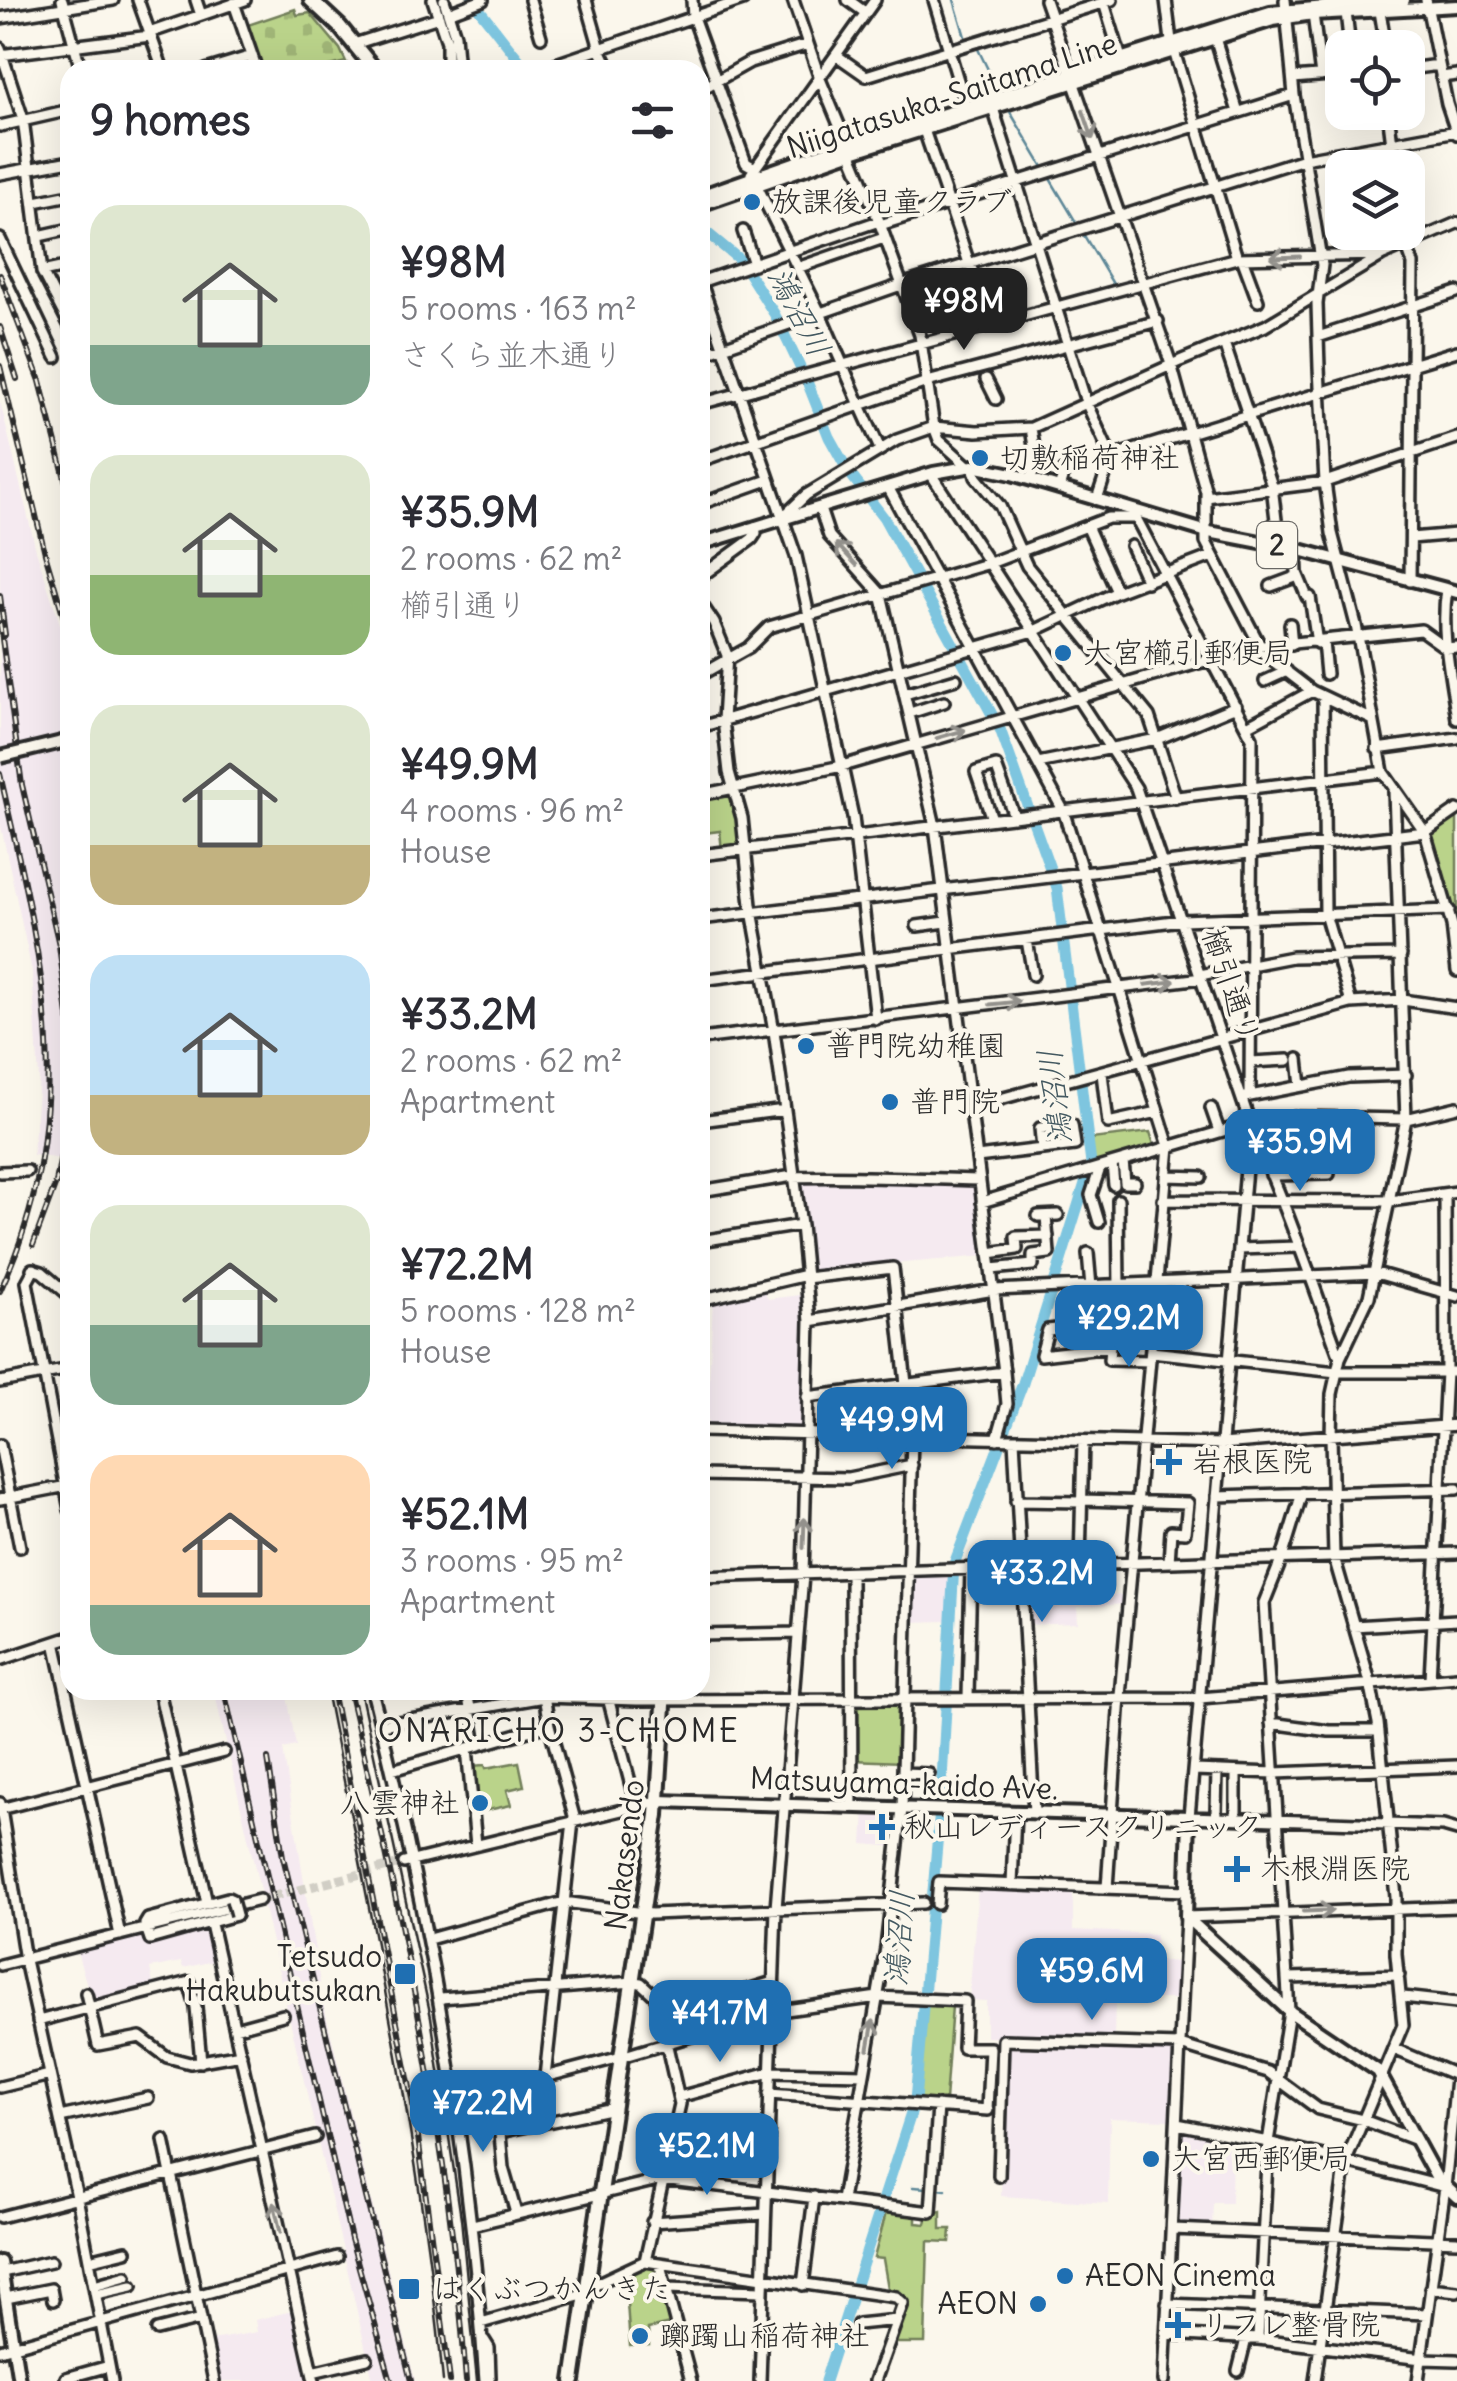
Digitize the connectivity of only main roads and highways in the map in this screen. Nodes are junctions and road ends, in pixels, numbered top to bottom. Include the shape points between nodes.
1 (311, 0) edge
2 (1404, 0) edge
3 (1358, 1) edge
4 (1427, 4) edge
5 (1457, 6) edge
6 (1286, 9) edge
7 (1173, 46) junction
8 (367, 60) edge
9 (1072, 79) junction
10 (850, 148) junction
11 (753, 177) junction
12 (710, 192) edge
13 (710, 201) edge
14 (710, 541) edge
15 (1452, 590) edge
16 (60, 742) edge
17 (0, 756) edge
18 (665, 1700) edge
19 (659, 1801) junction
20 (1457, 2197) edge
21 (1, 2267) edge
22 (18, 2381) edge
23 (573, 2381) edge

1 - 8 highway
2 - 3 main road, Niigatasuka-Saitama Line
3 - 6 main road, Niigatasuka-Saitama Line
4 - 5 main road, Niigatasuka-Saitama Line
4 - 6 main road, Niigatasuka-Saitama Line via 1313,14
6 - 7 main road, Niigatasuka-Saitama Line
6 - 7 main road, Niigatasuka-Saitama Line via 1215,38
7 - 9 main road, Niigatasuka-Saitama Line
7 - 9 main road, Niigatasuka-Saitama Line
9 - 10 main road, Niigatasuka-Saitama Line
9 - 10 main road, Niigatasuka-Saitama Line via 966,106
10 - 11 main road, Niigatasuka-Saitama Line
11 - 12 main road, Niigatasuka-Saitama Line
11 - 13 main road, Niigatasuka-Saitama Line
14 - 15 main road, 2 via 971,466 1138,515
16 - 17 main road, bridge
18 - 19 highway, Nakasendo
19 - 20 main road, Matsuyama-kaido Ave. via 1190,1817 1186,1917 1289,2011 1382,2075 1445,2188
19 - 23 highway, Nakasendo
21 - 22 main road

